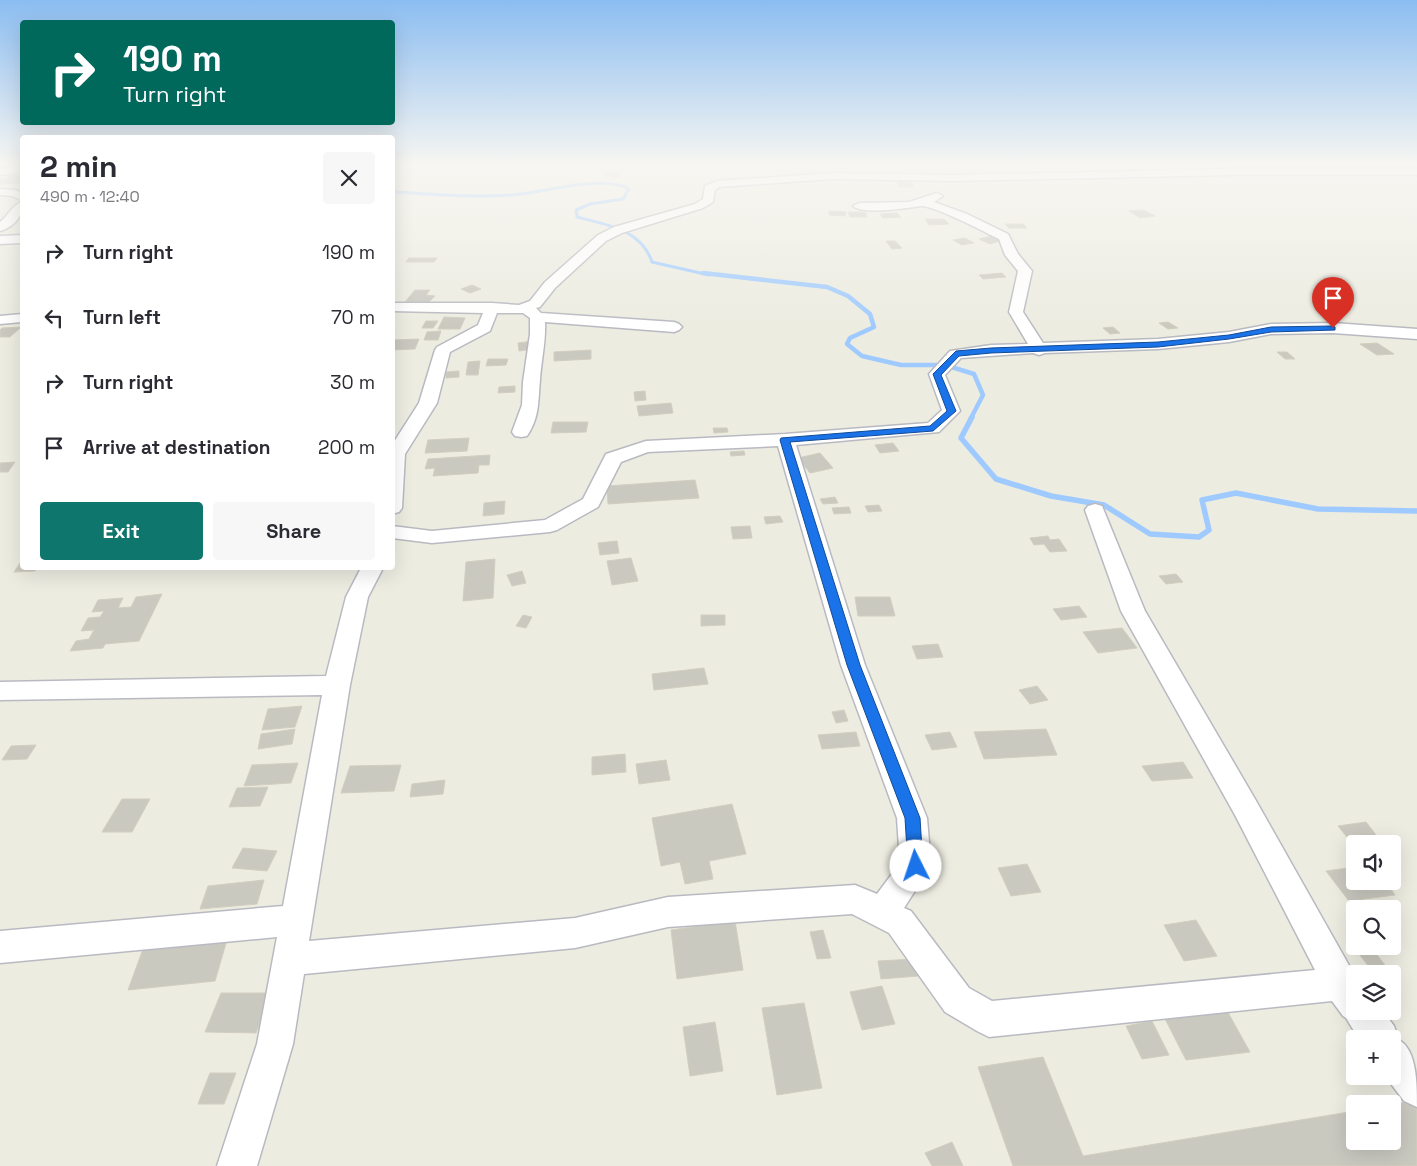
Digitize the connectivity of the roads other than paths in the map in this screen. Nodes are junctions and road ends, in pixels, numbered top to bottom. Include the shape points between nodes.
1 (12, 218) edge
2 (657, 218) edge
3 (965, 218) edge
4 (0, 227) edge
5 (20, 239) edge
6 (0, 240) edge
7 (395, 307) edge
8 (492, 308) junction
9 (531, 312) junction
10 (20, 318) edge
11 (0, 320) edge
12 (674, 328) dead end
13 (1417, 334) edge
14 (1039, 350) junction
15 (521, 432) dead end
16 (785, 440) junction
17 (395, 468) edge
18 (1095, 510) dead end
19 (395, 532) edge
20 (371, 570) edge
21 (337, 685) junction
22 (0, 691) edge
23 (882, 913) junction
24 (297, 920) junction
25 (0, 947) edge
26 (290, 959) junction
27 (1346, 990) edge
28 (1346, 994) edge
29 (1401, 1067) edge
30 (1417, 1088) edge
31 (237, 1166) edge

1 - 4 street
2 - 9 street via 602,238 550,285
3 - 14 street via 1004,236 1025,271 1016,312
5 - 6 street
7 - 8 street
8 - 9 street
8 - 17 street via 485,328 443,350 428,403 396,454
9 - 12 street
9 - 15 street via 538,334 530,382 531,404
10 - 11 street
13 - 14 street via 1333,328 1271,329 1158,344
14 - 16 street via 956,354 937,374 951,411 933,428
16 - 19 street via 646,447 613,458 591,503 550,526 432,537
16 - 23 street via 853,665 912,818 916,866
18 - 27 street via 1133,611
20 - 21 street via 357,597
21 - 22 street
21 - 24 street
23 - 26 street via 855,899 668,912 574,933
23 - 28 street via 900,922 957,1000 989,1018
24 - 25 street
24 - 26 street
26 - 31 street via 276,1044
29 - 30 street

